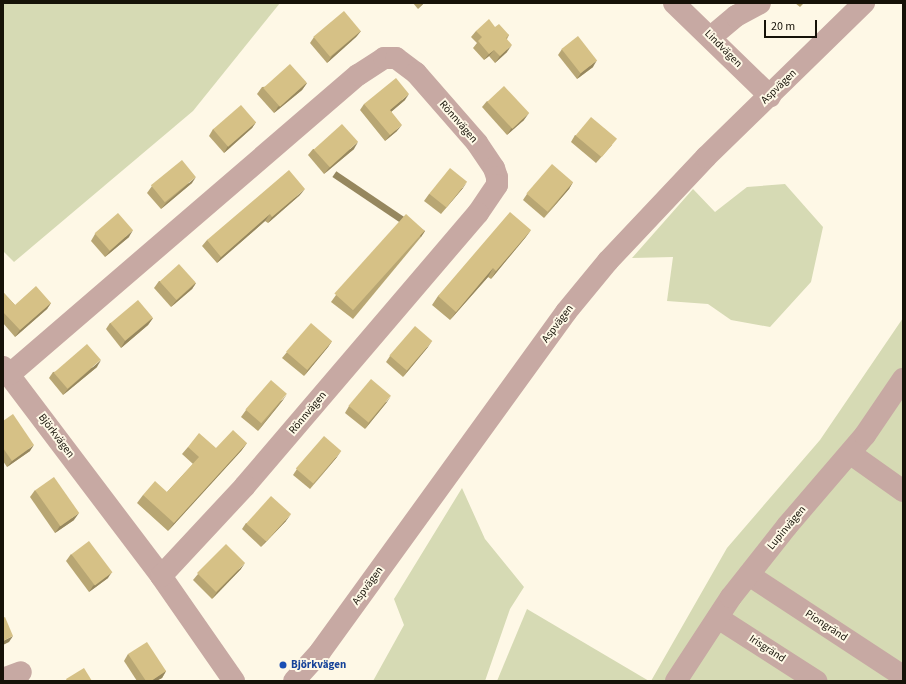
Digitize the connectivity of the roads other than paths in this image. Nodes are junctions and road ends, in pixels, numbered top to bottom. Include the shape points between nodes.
1 (674, 3) edge
2 (760, 3) edge
3 (864, 3) edge
4 (711, 37) junction
5 (770, 96) junction
6 (6, 370) edge
7 (903, 379) edge
8 (851, 454) junction
9 (903, 491) edge
10 (749, 575) junction
11 (161, 576) junction
12 (718, 618) junction
13 (903, 676) edge
14 (234, 681) edge
15 (294, 681) edge
16 (676, 681) edge
17 (816, 681) edge

1 - 4 street, Lindvägen
2 - 4 street via 736,16
3 - 5 street, Aspvägen
4 - 5 street, Lindvägen
5 - 15 street, Aspvägen via 695,168 608,260 566,312 324,646
6 - 11 street, Björkvägen
6 - 11 street, Rönnvägen via 358,76 384,58 396,58 416,73 477,143 497,177 497,186 486,202 245,486
7 - 8 street, Lupinvägen via 882,413
8 - 9 street
8 - 10 street, Lupinvägen
10 - 12 street, Lupinvägen
10 - 13 street, Piongränd
11 - 14 street, Björkvägen
12 - 16 street, Lupinvägen
12 - 17 street, Irisgränd

